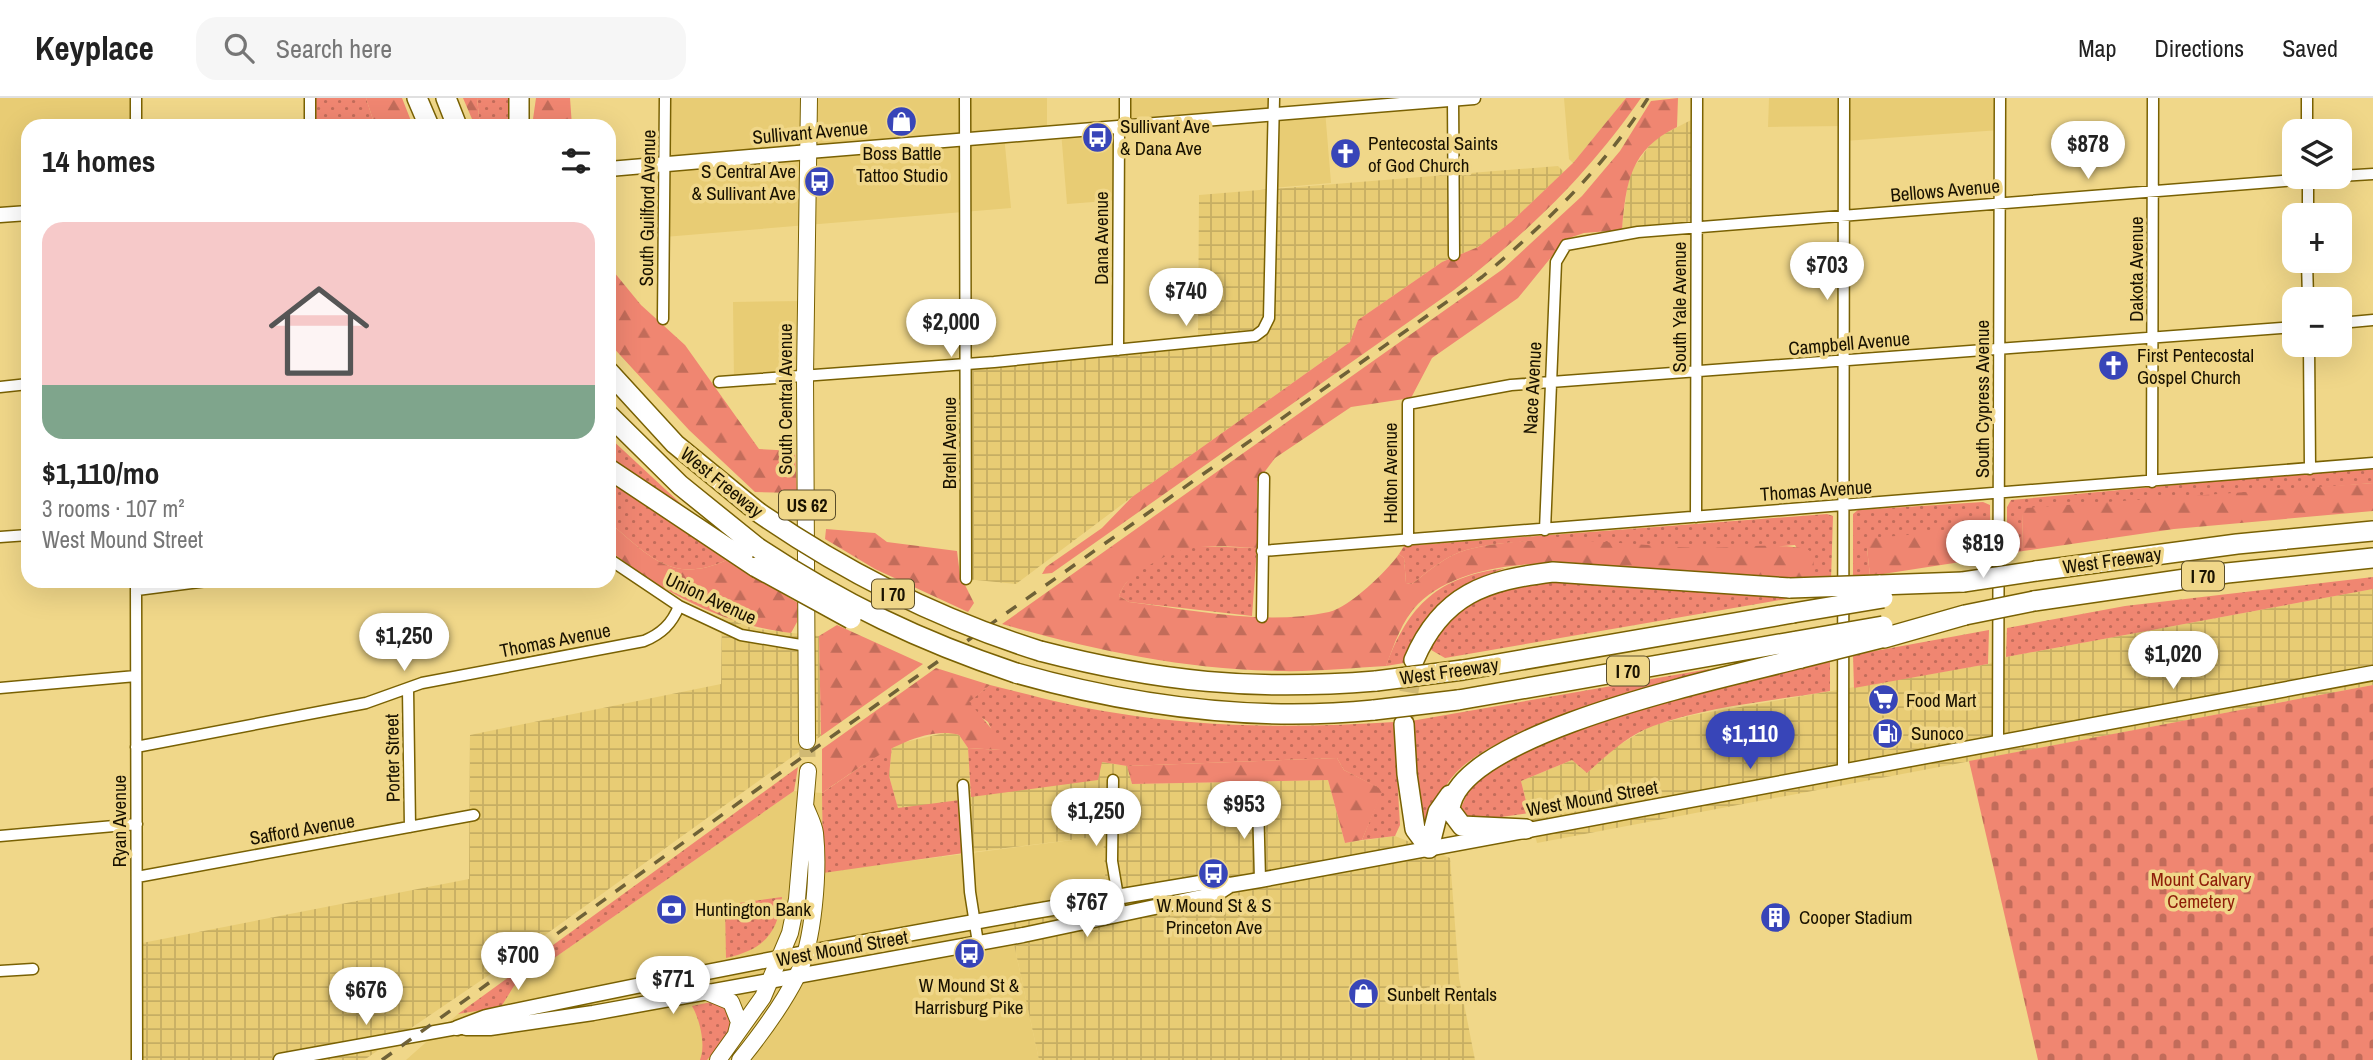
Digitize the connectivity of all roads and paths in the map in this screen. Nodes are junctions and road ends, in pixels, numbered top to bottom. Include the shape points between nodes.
1 (136, 98) edge
2 (310, 98) edge
3 (417, 98) edge
4 (446, 98) edge
5 (519, 98) edge
6 (665, 98) edge
7 (809, 98) edge
8 (965, 98) edge
9 (1125, 98) edge
10 (1274, 98) edge
11 (1474, 98) edge
12 (1697, 98) edge
13 (1844, 98) edge
14 (2000, 98) edge
15 (2153, 98) edge
16 (2307, 98) edge
17 (1453, 99) edge
18 (1274, 114) junction
19 (136, 119) edge
20 (310, 119) edge
21 (426, 119) edge
22 (454, 119) edge
23 (519, 119) edge
24 (2307, 119) edge
25 (1122, 126) junction
26 (965, 138) junction
27 (809, 152) junction
28 (665, 164) junction
29 (616, 168) edge
30 (2373, 174) edge
31 (2352, 175) edge
32 (2282, 180) edge
33 (2153, 191) junction
34 (2000, 204) junction
35 (21, 214) edge
36 (0, 215) edge
37 (1843, 216) junction
38 (1696, 228) junction
39 (1560, 249) joint
40 (1454, 255) dead end
41 (663, 320) dead end
42 (2373, 320) edge
43 (2352, 322) edge
44 (2282, 328) edge
45 (2153, 338) junction
46 (1999, 349) junction
47 (1118, 350) junction
48 (2309, 357) edge
49 (1843, 362) junction
50 (967, 364) junction
51 (1696, 373) junction
52 (805, 376) junction
53 (616, 380) edge
54 (719, 382) dead end
55 (1550, 383) junction
56 (21, 385) edge
57 (0, 387) edge
58 (1408, 404) joint
59 (616, 422) edge
60 (2373, 463) edge
61 (2310, 469) junction
62 (616, 473) edge
63 (1264, 478) dead end
64 (2152, 482) junction
65 (1999, 495) junction
66 (1843, 506) junction
67 (1696, 517) junction
68 (1545, 530) junction
69 (2373, 531) edge
70 (21, 536) edge
71 (0, 537) edge
72 (1408, 541) junction
73 (1262, 551) junction
74 (757, 557) junction
75 (2373, 558) edge
76 (616, 564) edge
77 (966, 579) dead end
78 (136, 588) edge
79 (1881, 592) junction
80 (679, 606) junction
81 (1262, 617) dead end
82 (807, 646) junction
83 (1799, 650) junction
84 (1414, 660) tunnel mouth
85 (2373, 673) edge
86 (136, 676) junction
87 (0, 688) edge
88 (408, 688) junction
89 (1404, 724) tunnel mouth
90 (807, 741) tunnel mouth
91 (1998, 742) junction
92 (136, 747) junction
93 (808, 771) tunnel mouth
94 (1843, 771) junction
95 (1113, 780) dead end
96 (963, 785) dead end
97 (1456, 790) junction
98 (1258, 801) dead end
99 (806, 808) junction
100 (474, 815) dead end
101 (137, 824) junction
102 (410, 827) junction
103 (1526, 829) junction
104 (0, 836) edge
105 (1429, 848) junction
106 (137, 877) junction
107 (1260, 880) junction
108 (1230, 885) junction
109 (1119, 897) junction
110 (1121, 914) junction
111 (975, 920) junction
112 (978, 943) junction
113 (804, 952) junction
114 (781, 957) junction
115 (33, 969) dead end
116 (0, 971) edge
117 (798, 974) junction
118 (773, 980) junction
119 (707, 992) junction
120 (457, 1028) junction
121 (732, 1043) junction
122 (137, 1060) edge
123 (280, 1060) edge
124 (718, 1060) edge
125 (740, 1060) edge

1 - 19 street
2 - 20 street
3 - 21 highway
4 - 22 highway
5 - 23 highway
6 - 28 street, South Guilford Avenue
7 - 27 main road, South Central Avenue / US 62
8 - 26 street, Brehl Avenue
9 - 25 street, Dana Avenue
10 - 18 street
11 - 17 street, Sullivant Avenue
12 - 38 street, South Yale Avenue
13 - 37 street
14 - 34 street, South Cypress Avenue
15 - 33 street, Dakota Avenue
16 - 24 street
17 - 18 street, Sullivant Avenue
17 - 40 street
18 - 25 street, Sullivant Avenue
18 - 47 street via 1269,318 1263,330 1245,338
25 - 26 street, Sullivant Avenue
25 - 47 street, Dana Avenue
26 - 27 street, Sullivant Avenue
26 - 50 street, Brehl Avenue
27 - 28 main road, Sullivant Avenue
27 - 52 main road, South Central Avenue / US 62
28 - 29 main road, Sullivant Avenue
28 - 41 street, South Guilford Avenue
30 - 31 street
32 - 33 street, Bellows Avenue
33 - 34 street, Bellows Avenue
33 - 45 street, Dakota Avenue
34 - 37 street, Bellows Avenue
34 - 46 street, South Cypress Avenue
35 - 36 main road
37 - 38 street, Bellows Avenue
37 - 49 street
38 - 39 street, Bellows Avenue via 1581,240
38 - 51 street, South Yale Avenue
39 - 55 street, Nace Avenue
42 - 43 street
44 - 45 street, Campbell Avenue
45 - 46 street, Campbell Avenue
45 - 64 street, Dakota Avenue
46 - 49 street, Campbell Avenue
46 - 65 street, South Cypress Avenue
47 - 50 street
48 - 61 street
49 - 51 street, Campbell Avenue
49 - 66 street
50 - 52 street
50 - 77 street, Brehl Avenue
51 - 55 street, Campbell Avenue
51 - 67 street, South Yale Avenue
52 - 54 street
52 - 82 main road, South Central Avenue / US 62
53 - 79 highway, West Freeway / I 70, bridge via 675,444 758,512 827,558 911,603 1040,651 1164,678 1240,687 1376,681 1793,613
55 - 58 street, Campbell Avenue via 1511,385
55 - 68 street, Nace Avenue
56 - 57 street
58 - 72 street, Holton Avenue
59 - 74 highway, West Freeway / I 70
60 - 61 street, Thomas Avenue
61 - 64 street, Thomas Avenue
62 - 74 highway
63 - 73 street
64 - 65 street, Thomas Avenue
65 - 66 street, Thomas Avenue
65 - 91 street, South Cypress Avenue
66 - 67 street, Thomas Avenue
66 - 94 street
67 - 68 street, Thomas Avenue
68 - 72 street, Thomas Avenue
69 - 79 highway, West Freeway / I 70, bridge via 2237,544
70 - 71 street
72 - 73 street, Thomas Avenue
73 - 81 street
74 - 83 highway, West Freeway / I 70, bridge via 924,641 1016,673 1108,696 1192,709 1268,714 1374,710
75 - 83 highway, West Freeway / I 70, bridge via 2034,601
76 - 80 street, Union Avenue
78 - 86 street, Ryan Avenue
79 - 84 highway, bridge via 1553,572 1518,576 1482,587 1452,604 1430,627
80 - 82 street, Union Avenue via 741,635
80 - 88 street, Thomas Avenue via 664,629 644,641
82 - 90 main road, South Central Avenue / US 62
83 - 97 highway via 1568,723 1488,761
85 - 91 main road, West Mound Street
86 - 87 street
86 - 92 street, Ryan Avenue
88 - 92 street, Thomas Avenue via 366,703
88 - 102 street, Porter Street
89 - 105 highway via 1415,829
91 - 94 main road, West Mound Street
92 - 101 street, Ryan Avenue
93 - 99 main road
94 - 103 main road, West Mound Street
95 - 109 street via 1112,861
96 - 111 street
97 - 103 highway via 1450,810 1462,826
97 - 105 highway via 1438,813
98 - 107 street
99 - 113 main road via 815,831 815,855 812,918
99 - 114 main road via 797,899
100 - 102 street, Safford Avenue
101 - 104 street
101 - 106 street, Ryan Avenue
102 - 106 street, Safford Avenue
103 - 105 main road, West Mound Street
105 - 107 main road, West Mound Street
106 - 122 street, Ryan Avenue
107 - 108 main road, West Mound Street
108 - 109 main road, West Mound Street via 1212,881
108 - 110 main road, West Mound Street via 1216,894
109 - 110 street
109 - 111 main road, West Mound Street
110 - 112 main road, West Mound Street
111 - 112 street
111 - 113 main road, West Mound Street
112 - 117 main road, West Mound Street
113 - 114 main road, West Mound Street
113 - 117 main road
114 - 118 main road
114 - 120 main road, West Mound Street via 486,1017
115 - 116 street
117 - 118 main road, West Mound Street
117 - 125 main road
118 - 119 main road, West Mound Street
118 - 121 main road
119 - 120 main road, West Mound Street via 490,1028
119 - 121 main road via 725,997 736,1012 738,1027
120 - 123 street, West Mound Street
121 - 124 main road

